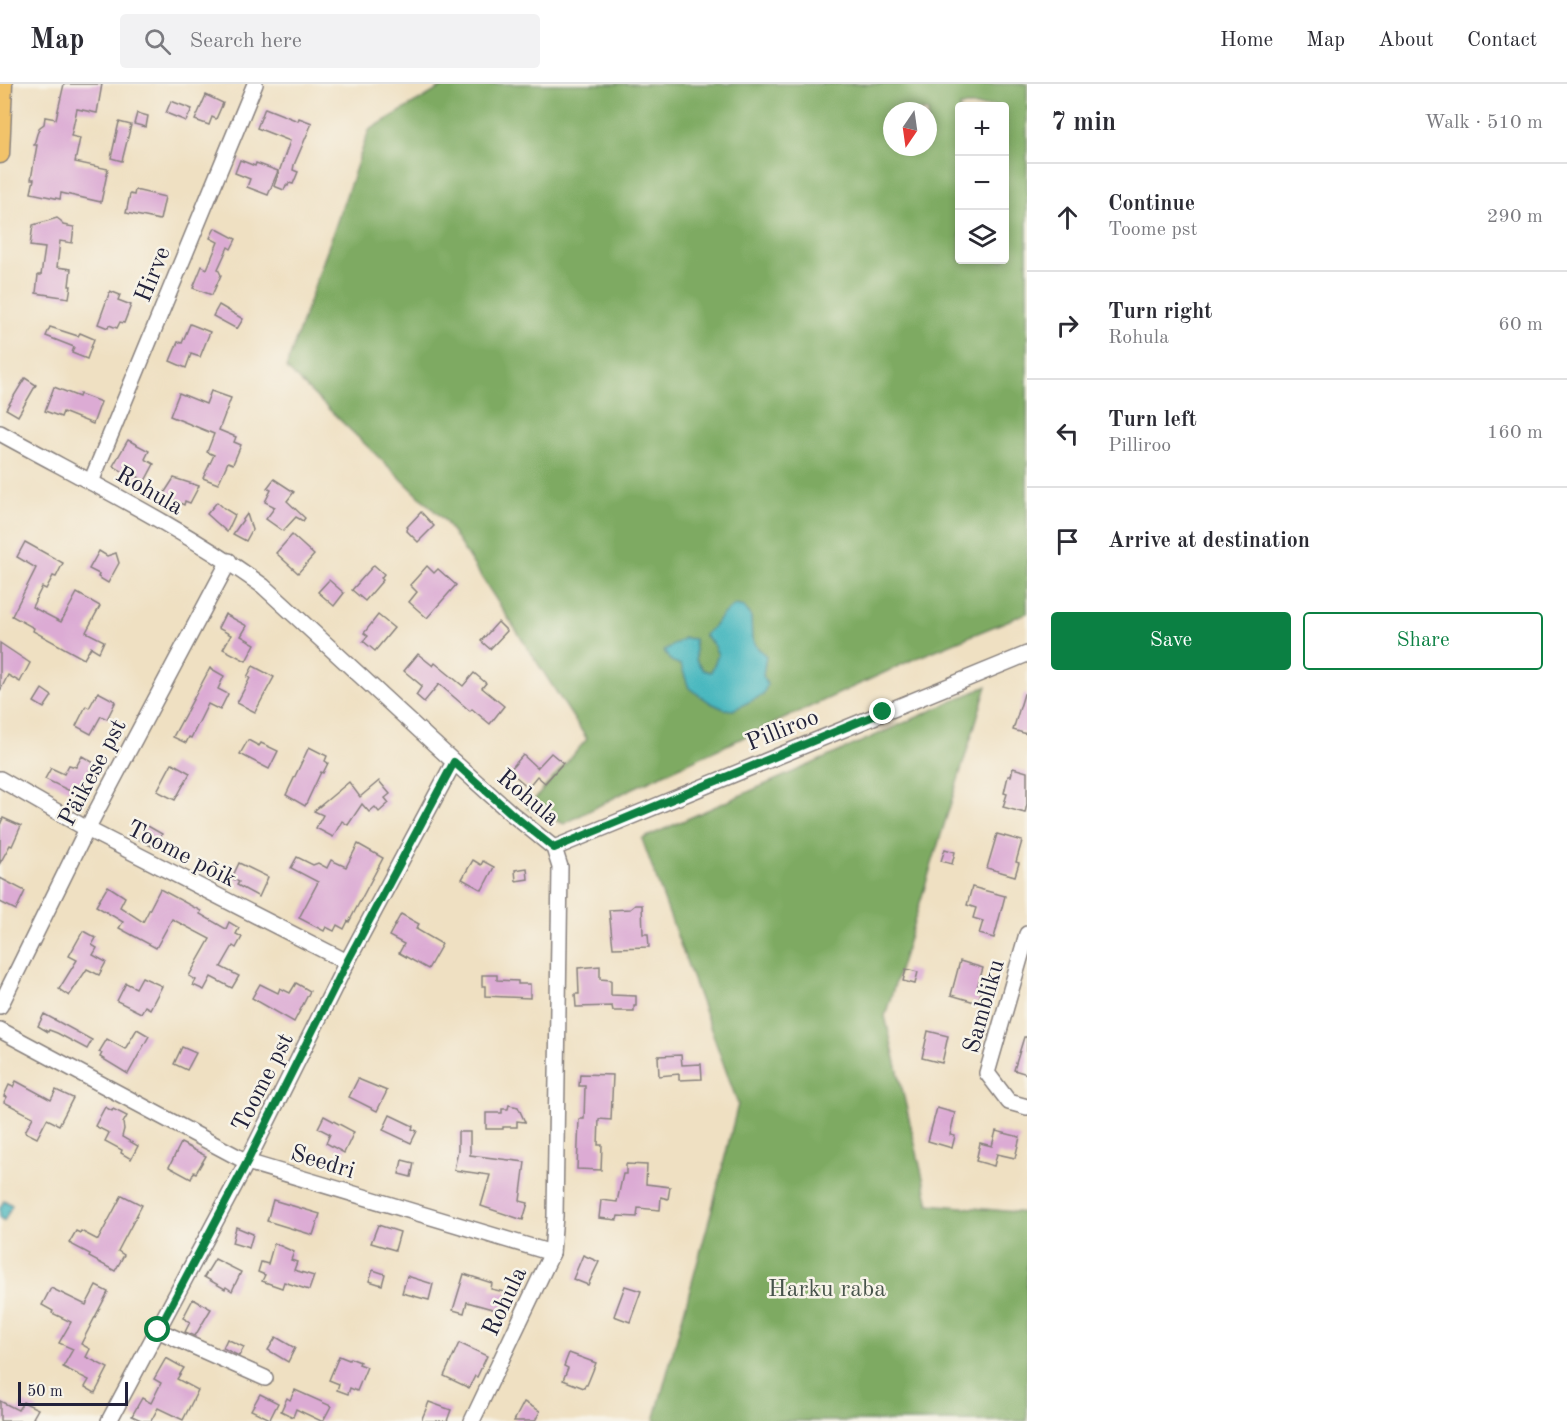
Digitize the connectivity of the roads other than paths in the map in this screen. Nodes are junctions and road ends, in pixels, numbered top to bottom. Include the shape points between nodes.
1 (3, 84) edge
2 (255, 84) edge
3 (0, 154) edge
4 (0, 433) edge
5 (92, 482) junction
6 (229, 561) junction
7 (1027, 654) edge
8 (454, 762) junction
9 (0, 778) edge
10 (87, 829) junction
11 (554, 848) junction
12 (1027, 934) edge
13 (347, 962) junction
14 (0, 1006) edge
15 (0, 1030) edge
16 (1027, 1107) edge
17 (247, 1162) junction
18 (552, 1252) junction
19 (158, 1330) junction
20 (265, 1378) dead end
21 (109, 1421) edge
22 (472, 1421) edge

1 - 3 main road
2 - 5 street, Hirve
4 - 5 street, Rohula
5 - 6 street, Rohula
6 - 8 street, Rohula via 263,586
6 - 10 street, Päikese pst
7 - 11 street, Pilliroo
8 - 11 street, Rohula
8 - 13 street, Toome pst
9 - 10 street, Toome põik
10 - 13 street, Toome põik
10 - 14 street, Päikese pst
11 - 18 street, Rohula via 560,867
12 - 16 street, Sambliku via 987,1073 1009,1102
13 - 17 street, Toome pst
15 - 17 street, Seedri
17 - 18 street, Seedri
17 - 19 street, Toome pst
18 - 22 street, Rohula
19 - 20 street
19 - 21 street, Toome pst

